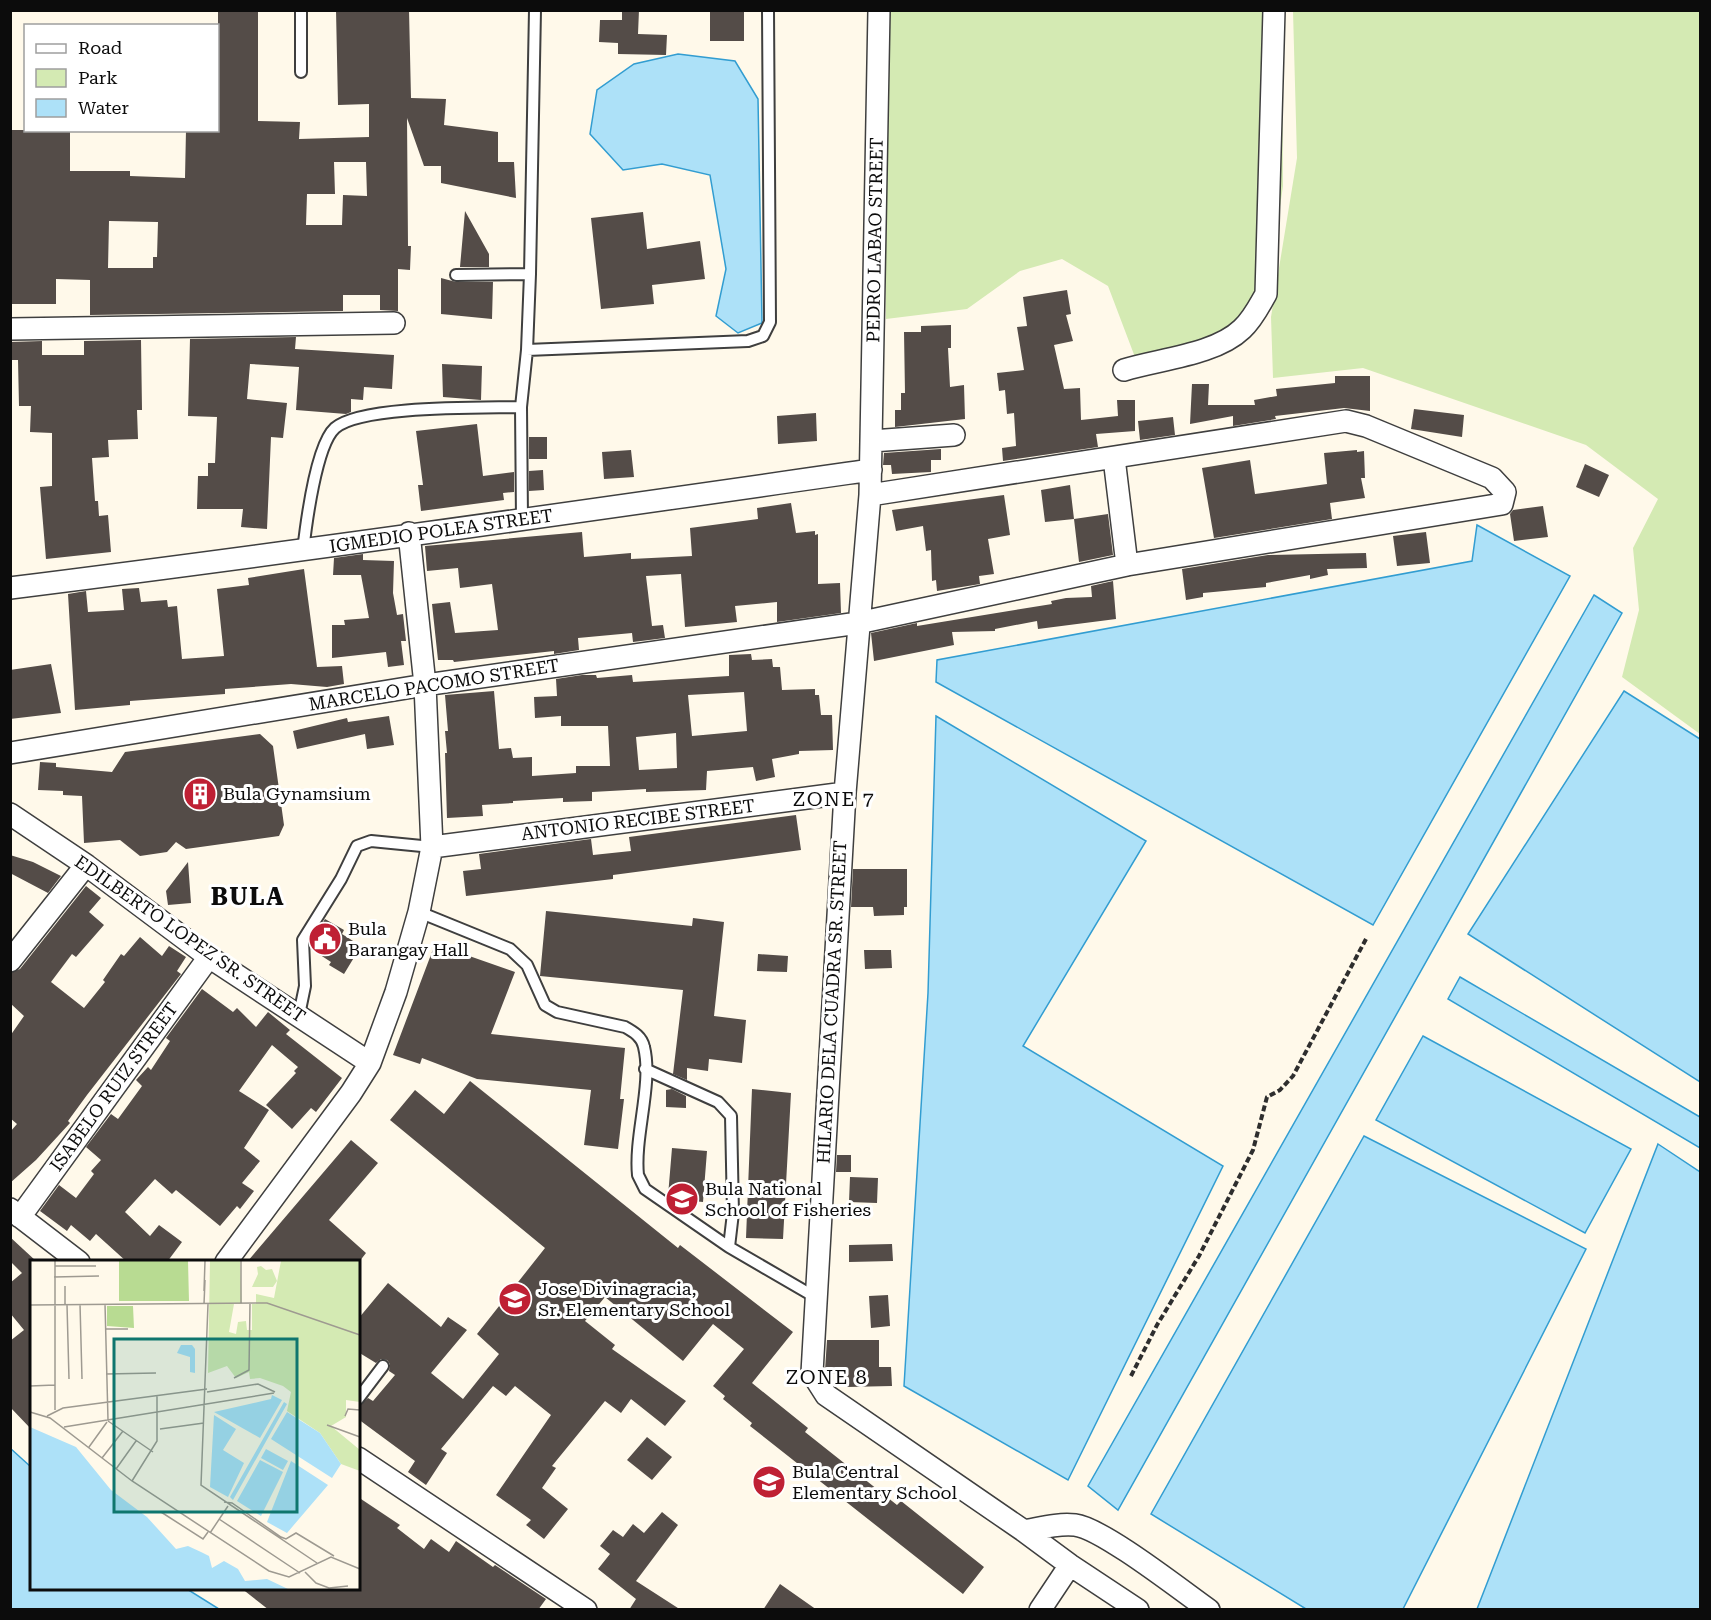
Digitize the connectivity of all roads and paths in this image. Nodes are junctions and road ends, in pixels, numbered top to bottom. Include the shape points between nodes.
1 (301, 10) edge
2 (536, 10) edge
3 (768, 10) edge
4 (879, 10) edge
5 (1275, 10) edge
6 (300, 72) dead end
7 (530, 274) junction
8 (456, 275) dead end
9 (394, 323) dead end
10 (10, 329) edge
11 (527, 350) junction
12 (1124, 370) dead end
13 (520, 407) junction
14 (954, 435) dead end
15 (872, 441) junction
16 (1114, 458) junction
17 (871, 470) junction
18 (870, 495) junction
19 (522, 519) junction
20 (409, 533) junction
21 (303, 551) junction
22 (1127, 565) junction
23 (10, 588) edge
24 (858, 623) junction
25 (425, 685) junction
26 (10, 753) edge
27 (845, 793) junction
28 (10, 814) edge
29 (432, 847) junction
30 (86, 865) junction
31 (419, 912) junction
32 (1366, 939) dead end
33 (209, 957) junction
34 (10, 961) edge
35 (299, 1015) junction
36 (370, 1063) junction
37 (645, 1070) junction
38 (15, 1213) edge
39 (729, 1247) junction
40 (76, 1260) edge
41 (227, 1260) edge
42 (815, 1298) junction
43 (382, 1366) dead end
44 (1131, 1376) dead end
45 (360, 1395) edge
46 (360, 1459) edge
47 (1024, 1531) junction
48 (1070, 1565) junction
49 (586, 1610) edge
50 (1040, 1610) edge
51 (1138, 1610) edge
52 (1209, 1610) edge

1 - 6 lane
2 - 7 lane
3 - 11 lane via 770,322 764,336 748,341
4 - 15 street, PEDRO LABAO STREET
5 - 12 street via 1266,294 1242,330 1222,343
7 - 8 lane
7 - 11 lane
9 - 10 street
11 - 13 lane
13 - 19 lane
13 - 21 lane via 378,415 346,422 335,429 326,443 317,476
14 - 15 street
15 - 17 street, PEDRO LABAO STREET
16 - 18 street
16 - 22 street
16 - 22 street, MARCELO PACOMO STREET via 1346,421 1492,478 1505,492 1502,504
17 - 18 street, PEDRO LABAO STREET
17 - 19 street, IGMEDIO POLEA STREET
18 - 24 street, HILARIO DELA CUADRA SR. STREET
19 - 20 street, IGMEDIO POLEA STREET
20 - 21 street, IGMEDIO POLEA STREET
20 - 25 street
21 - 23 street, IGMEDIO POLEA STREET
22 - 24 street, MARCELO PACOMO STREET
24 - 25 street, MARCELO PACOMO STREET
24 - 27 street, HILARIO DELA CUADRA SR. STREET
25 - 26 street, MARCELO PACOMO STREET
25 - 29 street
27 - 29 street, ANTONIO RECIBE STREET
27 - 42 street, HILARIO DELA CUADRA SR. STREET
28 - 30 street, EDILBERTO LOPEZ SR. STREET
29 - 31 street
29 - 35 lane via 371,841 357,846 303,940 305,986
30 - 33 street, EDILBERTO LOPEZ SR. STREET
30 - 34 street
31 - 36 street
31 - 37 lane via 510,949 527,965 546,1005 557,1012 634,1032 645,1048
32 - 44 path via 1293,1076 1267,1097 1253,1150
33 - 35 street, EDILBERTO LOPEZ SR. STREET
33 - 38 street, ISABELO RUIZ STREET
35 - 36 street, EDILBERTO LOPEZ SR. STREET
36 - 41 street
37 - 39 lane via 638,1175 645,1189
37 - 39 lane via 718,1102 731,1116 733,1213
38 - 40 street
39 - 42 lane
42 - 47 street, HILARIO DELA CUADRA SR. STREET via 811,1363 815,1379 826,1395
43 - 45 lane
46 - 49 street
47 - 48 street, HILARIO DELA CUADRA SR. STREET
47 - 52 street via 1078,1526 1103,1536
48 - 50 street
48 - 51 street, HILARIO DELA CUADRA SR. STREET

